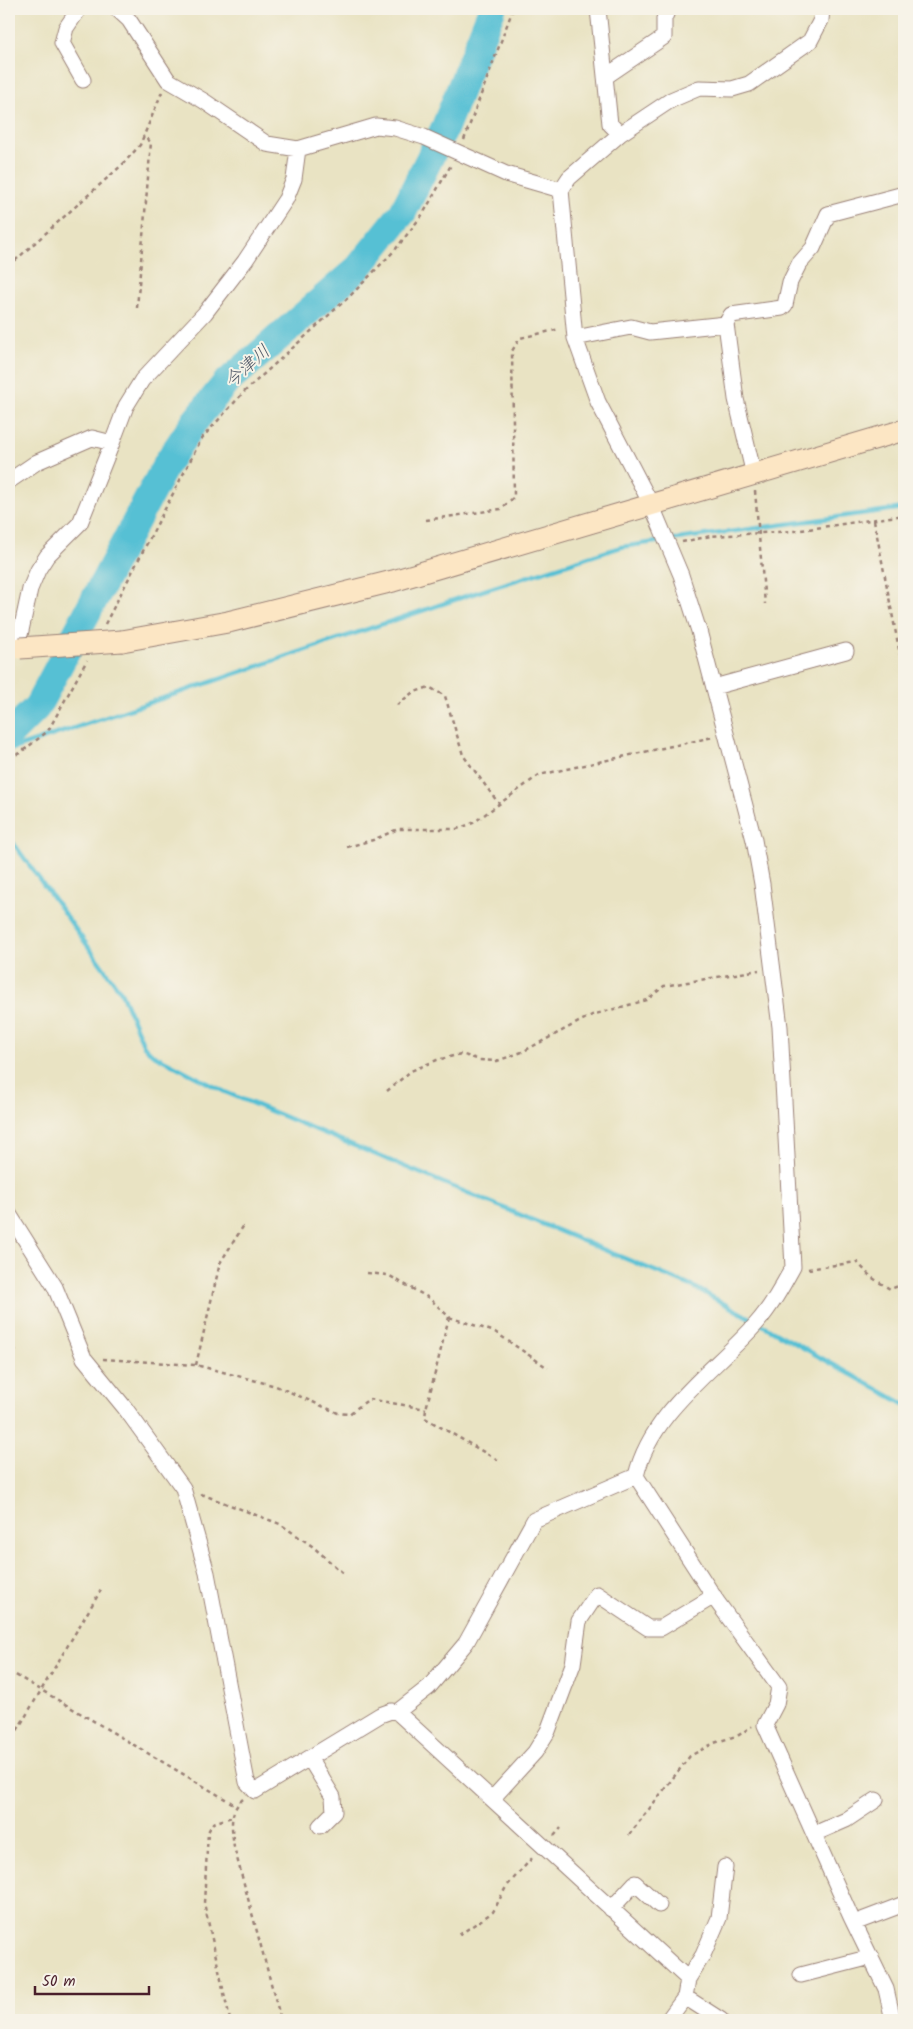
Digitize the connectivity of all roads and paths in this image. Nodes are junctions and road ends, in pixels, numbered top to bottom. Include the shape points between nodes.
1 (78, 9) edge
2 (117, 9) edge
3 (513, 9) edge
4 (598, 9) edge
5 (668, 9) edge
6 (822, 9) edge
7 (605, 77) junction
8 (83, 80) dead end
9 (168, 80) junction
10 (620, 134) junction
11 (144, 136) junction
12 (298, 149) junction
13 (458, 154) junction
14 (561, 190) junction
15 (904, 194) edge
16 (9, 266) edge
17 (137, 308) dead end
18 (726, 324) junction
19 (574, 332) junction
20 (904, 430) edge
21 (112, 443) junction
22 (754, 475) junction
23 (9, 481) edge
24 (651, 504) junction
25 (904, 515) edge
26 (426, 520) dead end
27 (874, 520) junction
28 (759, 534) junction
29 (668, 544) junction
30 (765, 604) dead end
31 (102, 630) dead end
32 (15, 649) edge
33 (846, 651) dead end
34 (89, 656) dead end
35 (904, 675) edge
36 (714, 687) junction
37 (397, 705) dead end
38 (727, 734) junction
39 (9, 757) edge
40 (499, 804) junction
41 (347, 847) dead end
42 (773, 968) junction
43 (387, 1091) dead end
44 (9, 1214) edge
45 (244, 1225) dead end
46 (793, 1267) junction
47 (367, 1273) dead end
48 (904, 1284) edge
49 (449, 1317) junction
50 (16, 1349) dead end
51 (9, 1354) edge
52 (84, 1358) junction
53 (196, 1365) junction
54 (548, 1368) dead end
55 (426, 1408) junction
56 (501, 1462) dead end
57 (636, 1476) junction
58 (183, 1488) junction
59 (344, 1573) dead end
60 (101, 1590) dead end
61 (714, 1596) junction
62 (9, 1671) edge
63 (41, 1690) junction
64 (397, 1712) junction
65 (765, 1724) junction
66 (9, 1744) edge
67 (310, 1759) junction
68 (255, 1791) junction
69 (492, 1799) junction
70 (876, 1800) dead end
71 (237, 1806) junction
72 (232, 1817) junction
73 (320, 1826) dead end
74 (561, 1828) dead end
75 (814, 1834) junction
76 (629, 1835) dead end
77 (544, 1846) junction
78 (725, 1867) dead end
79 (904, 1904) edge
80 (659, 1905) dead end
81 (611, 1909) junction
82 (854, 1923) junction
83 (459, 1935) dead end
84 (871, 1957) junction
85 (801, 1975) dead end
86 (688, 1979) junction
87 (685, 1997) junction
88 (281, 2019) edge
89 (230, 2020) edge
90 (257, 2020) edge
91 (668, 2020) edge
92 (721, 2020) edge
93 (893, 2020) edge

1 - 8 street via 66,28 62,43
2 - 9 street via 129,20
3 - 13 path
4 - 7 street
5 - 7 street via 664,19 664,37
6 - 10 street via 821,20 810,41 748,84 732,89 699,88 671,100
7 - 10 street via 610,124
9 - 11 path
9 - 12 street via 267,144
10 - 14 street via 570,178
11 - 16 path via 123,164
11 - 17 path via 151,142
12 - 13 street via 376,126 424,137
12 - 21 street via 294,179 286,199 205,313 142,380 126,406
13 - 14 street via 506,174
13 - 31 path via 423,214 394,250 351,295 244,392 202,438
14 - 19 street
15 - 18 street via 828,214 813,248 799,264 790,282 785,305 732,315
18 - 19 street via 650,332 631,327
18 - 22 street via 736,400
19 - 24 street via 598,402
19 - 26 path via 520,338 512,351 514,497 501,508
20 - 22 street
21 - 23 street via 92,438 37,462
21 - 32 street via 80,523 47,556 38,570 30,588
22 - 24 street
22 - 28 path
24 - 29 street
24 - 32 street, bridge via 393,582 228,622 122,641
25 - 27 path
27 - 28 path
27 - 35 path
28 - 29 path via 712,536
28 - 30 path
29 - 36 street via 693,612
33 - 36 street
34 - 39 path via 48,732 20,753
36 - 38 street
37 - 40 path via 412,693 429,687 445,696 463,755
38 - 40 path via 539,775
38 - 42 street via 754,840
40 - 41 path via 473,823 457,829 398,829
42 - 43 path via 664,986 647,1000 592,1015 522,1052 496,1061 461,1054 437,1060 411,1071
42 - 46 street via 780,1027
44 - 52 street via 55,1287
45 - 53 path via 220,1263
46 - 48 path via 810,1270 857,1262 871,1277 890,1289
46 - 57 street via 775,1300 756,1324 665,1417 646,1448
47 - 49 path via 388,1275 429,1298
49 - 54 path via 495,1332
49 - 55 path
50 - 51 path
52 - 53 path
52 - 58 street
53 - 55 path via 276,1386 338,1413 350,1414 368,1399
55 - 56 path via 425,1418
57 - 61 street
57 - 64 street via 534,1520 466,1643 429,1687
58 - 59 path via 280,1524
58 - 68 street via 207,1573 241,1760 247,1782
60 - 63 path
61 - 65 street via 779,1687 776,1704
61 - 69 street via 661,1628 648,1628 597,1594 579,1621 572,1664 548,1731 535,1752
62 - 63 path
63 - 66 path
63 - 71 path
64 - 67 street via 391,1710 380,1715
64 - 69 street
65 - 75 street
65 - 76 path via 753,1726 690,1756
67 - 68 street
67 - 73 street via 333,1797 334,1812
68 - 71 path
69 - 77 street
70 - 75 street
71 - 72 path
72 - 88 path via 234,1847
72 - 89 path via 213,1823 208,1832 204,1903
74 - 77 path
75 - 82 street
77 - 81 street
77 - 83 path via 506,1887 493,1912
78 - 86 street via 719,1918
79 - 82 street
80 - 81 street via 635,1883
81 - 86 street
82 - 84 street
84 - 85 street
84 - 93 street via 886,1989
86 - 87 street
87 - 91 street
87 - 92 street
88 - 90 path

